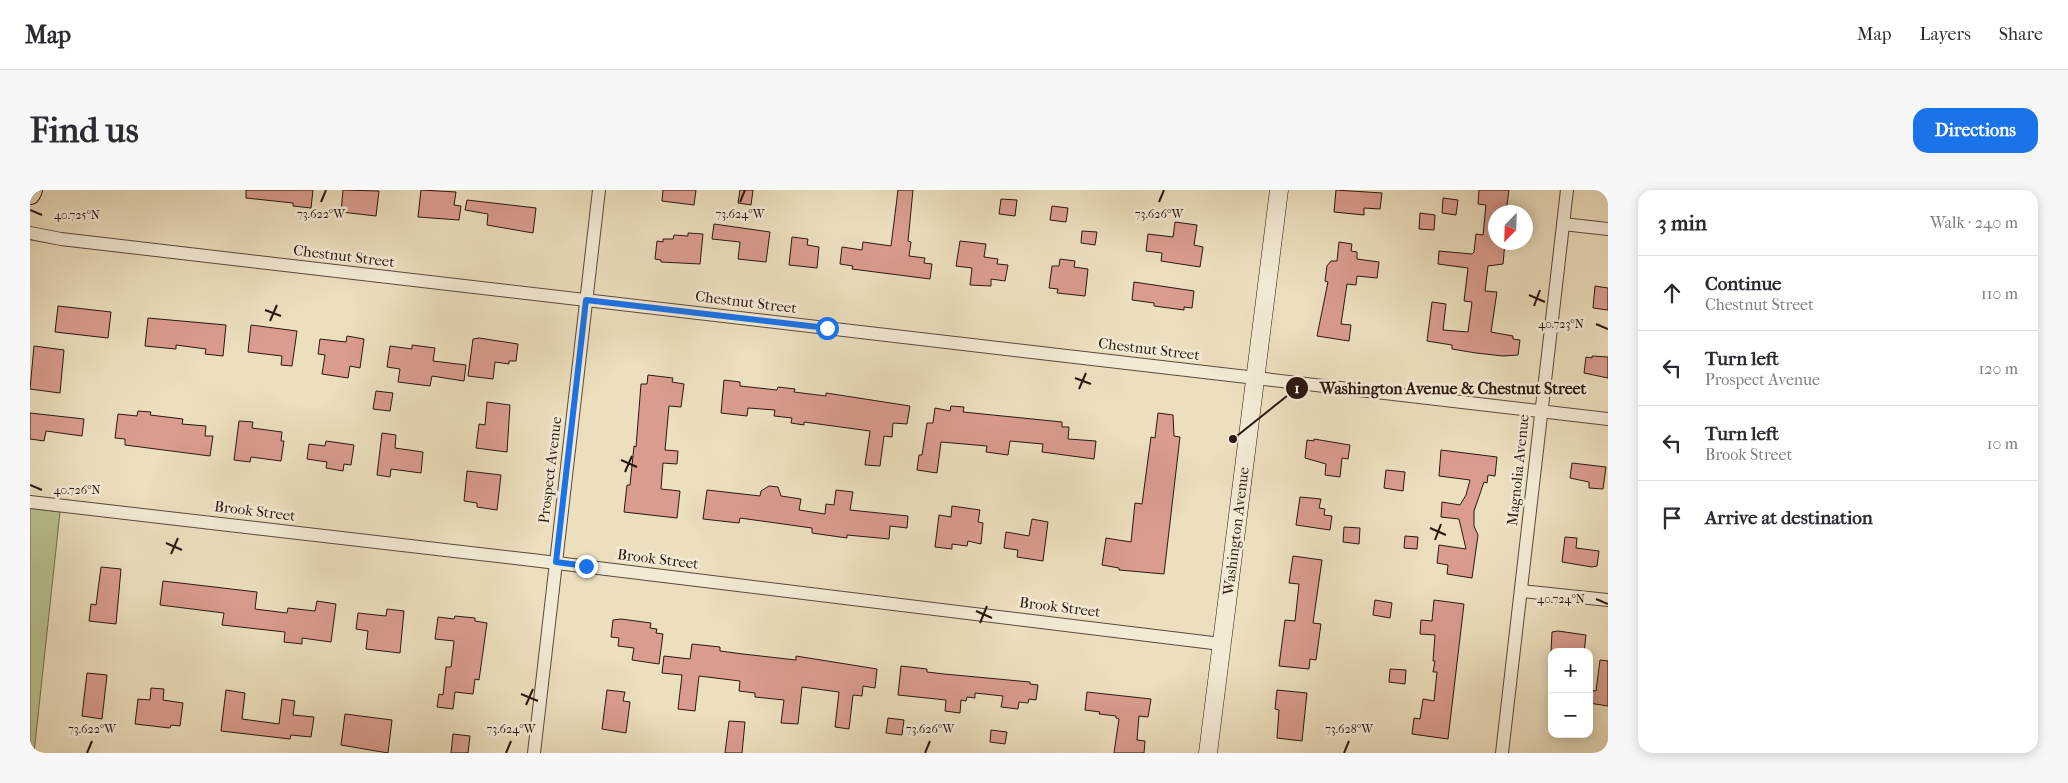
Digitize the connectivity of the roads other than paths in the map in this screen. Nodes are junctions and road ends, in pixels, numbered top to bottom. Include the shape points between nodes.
1 (32, 190) edge
2 (599, 190) edge
3 (1278, 190) edge
4 (1566, 190) edge
5 (30, 194) edge
6 (1563, 224) junction
7 (1608, 229) edge
8 (30, 233) edge
9 (586, 300) junction
10 (1256, 378) junction
11 (1541, 411) junction
12 (1608, 419) edge
13 (30, 502) edge
14 (556, 562) junction
15 (1521, 591) junction
16 (1608, 600) edge
17 (1222, 644) junction
18 (534, 753) edge
19 (1208, 753) edge
20 (1502, 753) edge

1 - 5 main road
2 - 9 street, Prospect Avenue
3 - 10 main road, Washington Avenue
4 - 6 street, Magnolia Avenue
6 - 7 street
6 - 11 street, Magnolia Avenue
8 - 9 street, Chestnut Street
9 - 10 street, Chestnut Street
9 - 14 street, Prospect Avenue
10 - 11 street, Chestnut Street
10 - 17 main road, Washington Avenue
11 - 12 street, Chestnut Street
11 - 15 street, Magnolia Avenue
13 - 14 street, Brook Street
14 - 17 street, Brook Street
14 - 18 street, Prospect Avenue
15 - 16 street
15 - 20 street, Magnolia Avenue
17 - 19 main road, Washington Avenue

